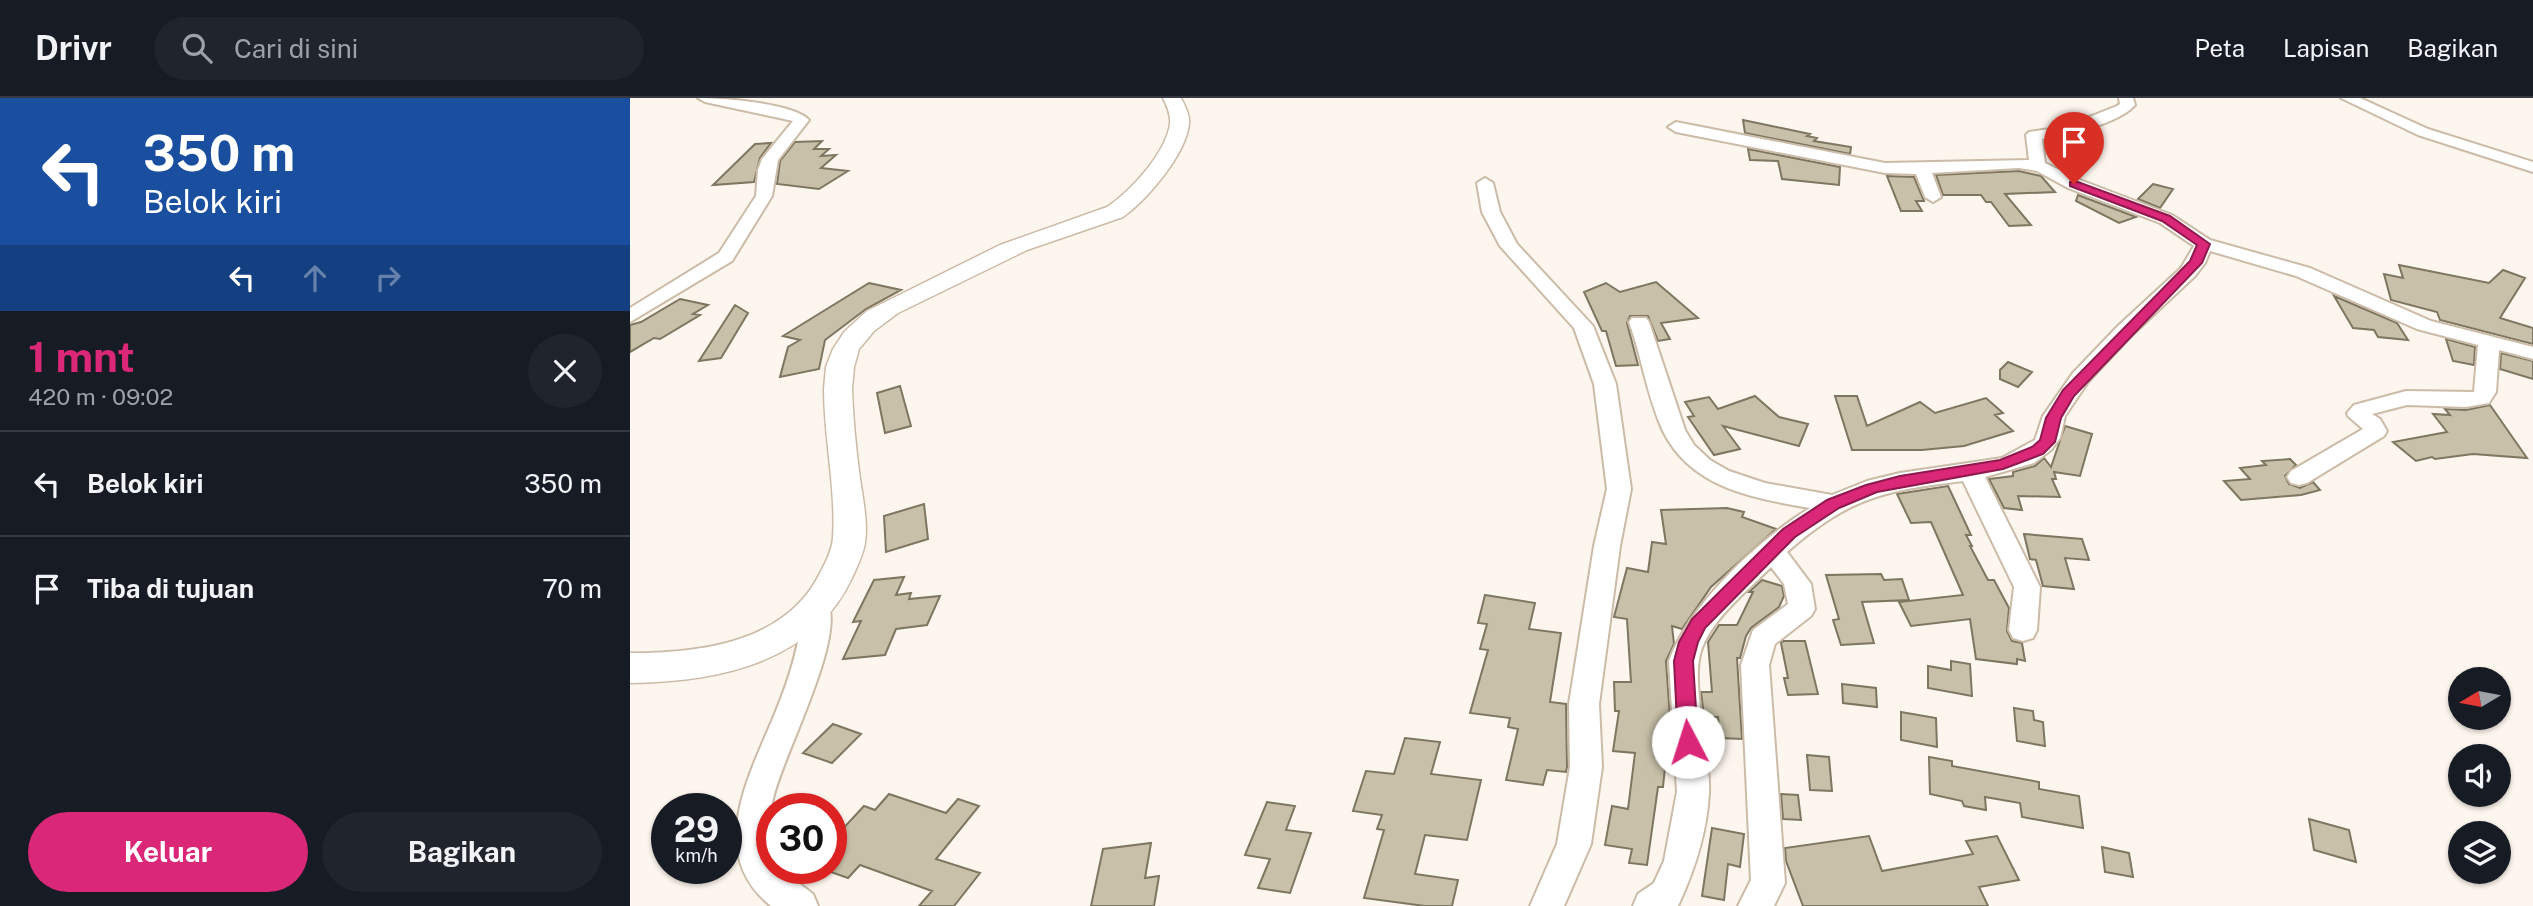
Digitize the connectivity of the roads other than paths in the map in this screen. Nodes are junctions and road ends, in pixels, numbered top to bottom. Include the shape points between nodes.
1 (705, 98) edge
2 (1172, 98) edge
3 (2126, 98) edge
4 (2348, 98) edge
5 (1676, 127) dead end
6 (2039, 167) junction
7 (2533, 167) edge
8 (1922, 169) junction
9 (1485, 183) dead end
10 (1933, 197) dead end
11 (2204, 244) junction
12 (630, 316) edge
13 (1639, 322) dead end
14 (2489, 342) junction
15 (2533, 353) edge
16 (1970, 471) junction
17 (2299, 477) dead end
18 (1833, 504) junction
19 (1772, 551) junction
20 (817, 608) junction
21 (2023, 630) dead end
22 (630, 668) edge
23 (801, 906) edge
24 (1547, 906) edge
25 (1650, 906) edge
26 (1755, 906) edge

1 - 12 street via 792,114 802,120 767,163 764,196 726,257
2 - 20 street via 1180,117 1178,131 1143,188 1127,205 1029,241 886,309 860,329 845,349 838,393 849,539 837,576
3 - 6 street via 2128,105 2102,117 2067,131 2034,135
4 - 7 street via 2423,132
5 - 8 street via 1873,166
6 - 8 street via 2019,163
6 - 11 street via 2166,219
8 - 10 street
9 - 24 street via 1490,212 1509,246 1583,326 1605,384 1619,489 1584,704 1586,766 1574,844
11 - 14 street via 2303,272 2424,325
11 - 16 street via 2188,272 2068,393 2053,418 2047,442 2024,458
13 - 18 street via 1675,432 1689,456 1730,482
14 - 15 street
14 - 17 street via 2486,392 2481,398 2406,397 2362,410 2359,416 2375,431
16 - 18 street via 1900,481
16 - 21 street via 2027,587
18 - 19 street via 1789,533
19 - 25 street via 1699,624 1689,642 1683,661 1693,792 1681,862 1666,895
19 - 26 street via 1799,584 1803,597 1801,609 1763,638 1755,665 1768,883
20 - 22 street via 792,629 752,650 710,662
20 - 23 street via 816,631 798,692 754,808 751,838 759,869 782,894

